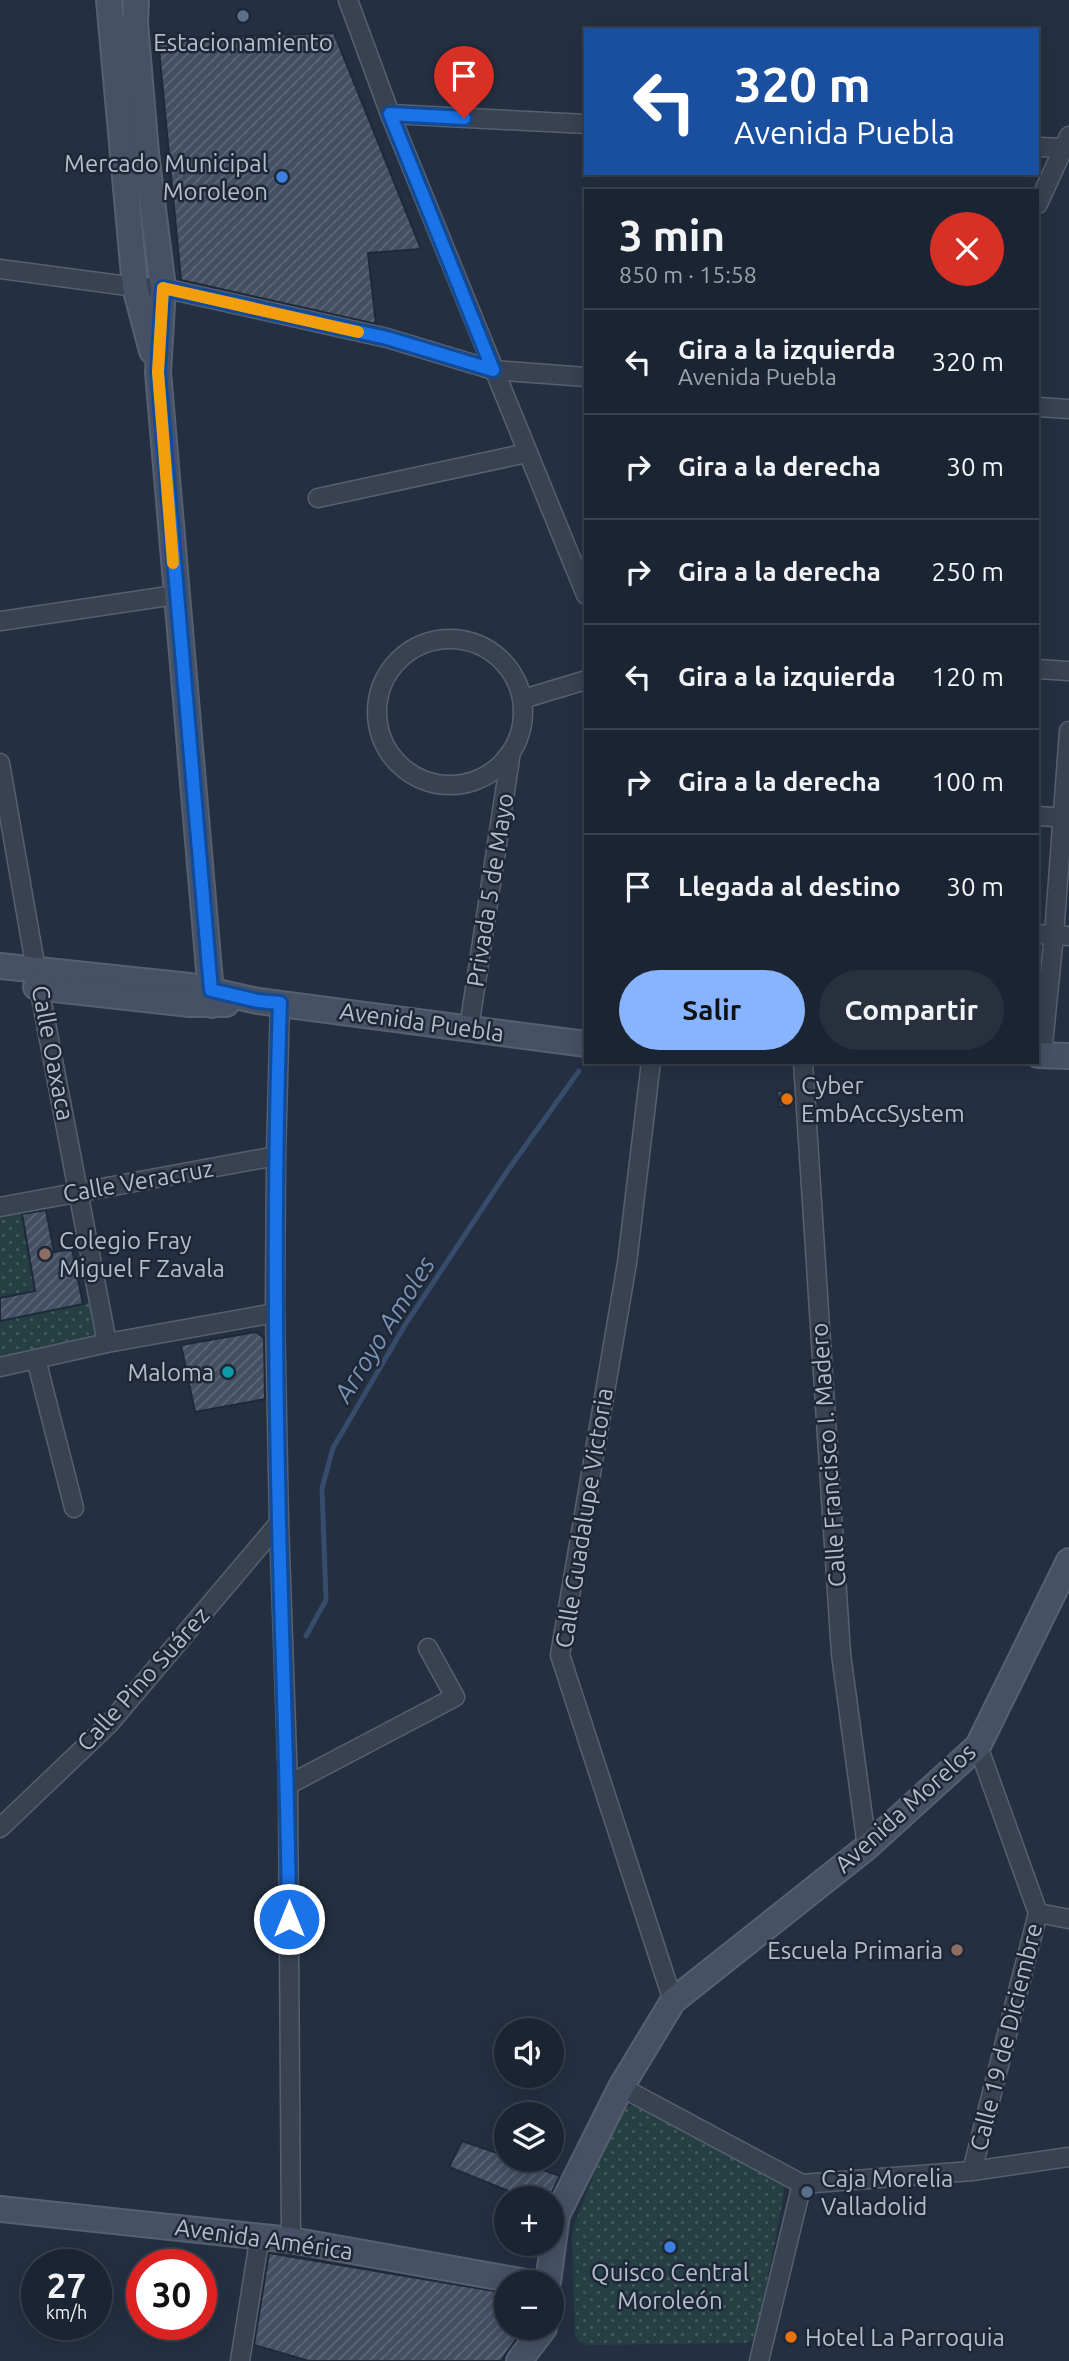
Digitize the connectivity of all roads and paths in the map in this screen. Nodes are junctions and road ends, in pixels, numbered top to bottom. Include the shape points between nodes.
1 (109, 0) edge
2 (132, 0) edge
3 (348, 0) edge
4 (390, 114) junction
5 (584, 124) edge
6 (1067, 144) edge
7 (1039, 147) edge
8 (1039, 202) edge
9 (0, 269) edge
10 (135, 287) junction
11 (163, 288) junction
12 (493, 370) junction
13 (158, 372) junction
14 (584, 376) edge
15 (1039, 407) edge
16 (1069, 409) edge
17 (527, 453) junction
18 (318, 498) dead end
19 (584, 590) edge
20 (175, 595) junction
21 (0, 621) edge
22 (1039, 669) edge
23 (1069, 671) edge
24 (584, 681) edge
25 (523, 699) junction
26 (1069, 732) edge
27 (511, 752) junction
28 (0, 763) edge
29 (1039, 817) edge
30 (1066, 818) edge
31 (1054, 935) edge
32 (0, 966) edge
33 (38, 979) junction
34 (0, 983) edge
35 (211, 998) junction
36 (269, 1002) junction
37 (469, 1028) junction
38 (584, 1044) edge
39 (1040, 1055) edge
40 (1069, 1056) edge
41 (651, 1064) edge
42 (803, 1064) edge
43 (276, 1156) junction
44 (80, 1191) junction
45 (0, 1207) edge
46 (275, 1313) junction
47 (107, 1343) junction
48 (36, 1359) junction
49 (0, 1367) edge
50 (74, 1508) dead end
51 (279, 1523) junction
52 (1069, 1561) edge
53 (428, 1648) dead end
54 (978, 1746) junction
55 (288, 1785) junction
56 (0, 1828) edge
57 (867, 1847) junction
58 (1038, 1913) junction
59 (1069, 1919) edge
60 (673, 2001) junction
61 (621, 2087) junction
62 (1069, 2157) edge
63 (972, 2171) junction
64 (802, 2184) junction
65 (0, 2209) edge
66 (260, 2235) junction
67 (291, 2239) junction
68 (550, 2270) edge
69 (494, 2276) edge
70 (535, 2340) edge
71 (240, 2361) edge
72 (519, 2361) edge
73 (758, 2361) edge

1 - 10 street
2 - 11 street
3 - 4 street
4 - 5 street
4 - 12 street
6 - 7 street
6 - 8 street
9 - 10 street
10 - 11 street
10 - 13 street
11 - 12 street via 387,338
11 - 13 street
12 - 14 street
12 - 17 street
13 - 20 street
15 - 16 street
17 - 18 street
17 - 19 street
20 - 21 street
20 - 35 street
22 - 23 street
24 - 25 street
25 - 27 street, Privada 5 de Mayo via 520,731
25 - 27 street, Privada 5 de Mayo via 515,676 493,651 474,640 449,636 423,642 401,656 380,697 385,743 397,763 427,784 457,787 477,782 495,771
26 - 30 street
27 - 37 street, Privada 5 de Mayo
28 - 33 street, Calle Oaxaca
29 - 30 street
30 - 31 street
31 - 39 street
32 - 33 street, Avenida Puebla
33 - 34 street, Avenida Puebla
33 - 35 street, Avenida Puebla
33 - 44 street, Calle Oaxaca
35 - 36 street, Avenida Puebla
36 - 37 street, Avenida Puebla
36 - 43 street
37 - 38 street, Avenida Puebla
39 - 40 street
41 - 60 street, Calle Guadalupe Victoria via 627,1264 560,1656
42 - 57 street, Calle Francisco I. Madero via 841,1654
43 - 44 street, Calle Veracruz
43 - 46 street
44 - 45 street, Calle Veracruz
44 - 47 street, Calle Oaxaca
46 - 47 street
46 - 51 street
47 - 48 street
48 - 49 street
48 - 50 street
51 - 55 street
51 - 56 street, Calle Pino Suárez via 109,1724
52 - 54 street, Avenida Morelos
53 - 55 street via 456,1697
54 - 57 street, Avenida Morelos
54 - 58 street, Calle 19 de Diciembre
55 - 67 street
57 - 60 street, Avenida Morelos
58 - 59 street
58 - 63 street, Calle 19 de Diciembre
60 - 61 street
61 - 64 street
61 - 68 street via 557,2215
62 - 63 street
63 - 64 street
64 - 73 street
65 - 66 street, Avenida América
66 - 67 street, Avenida América
66 - 71 street
67 - 69 street, Avenida América
70 - 72 street

